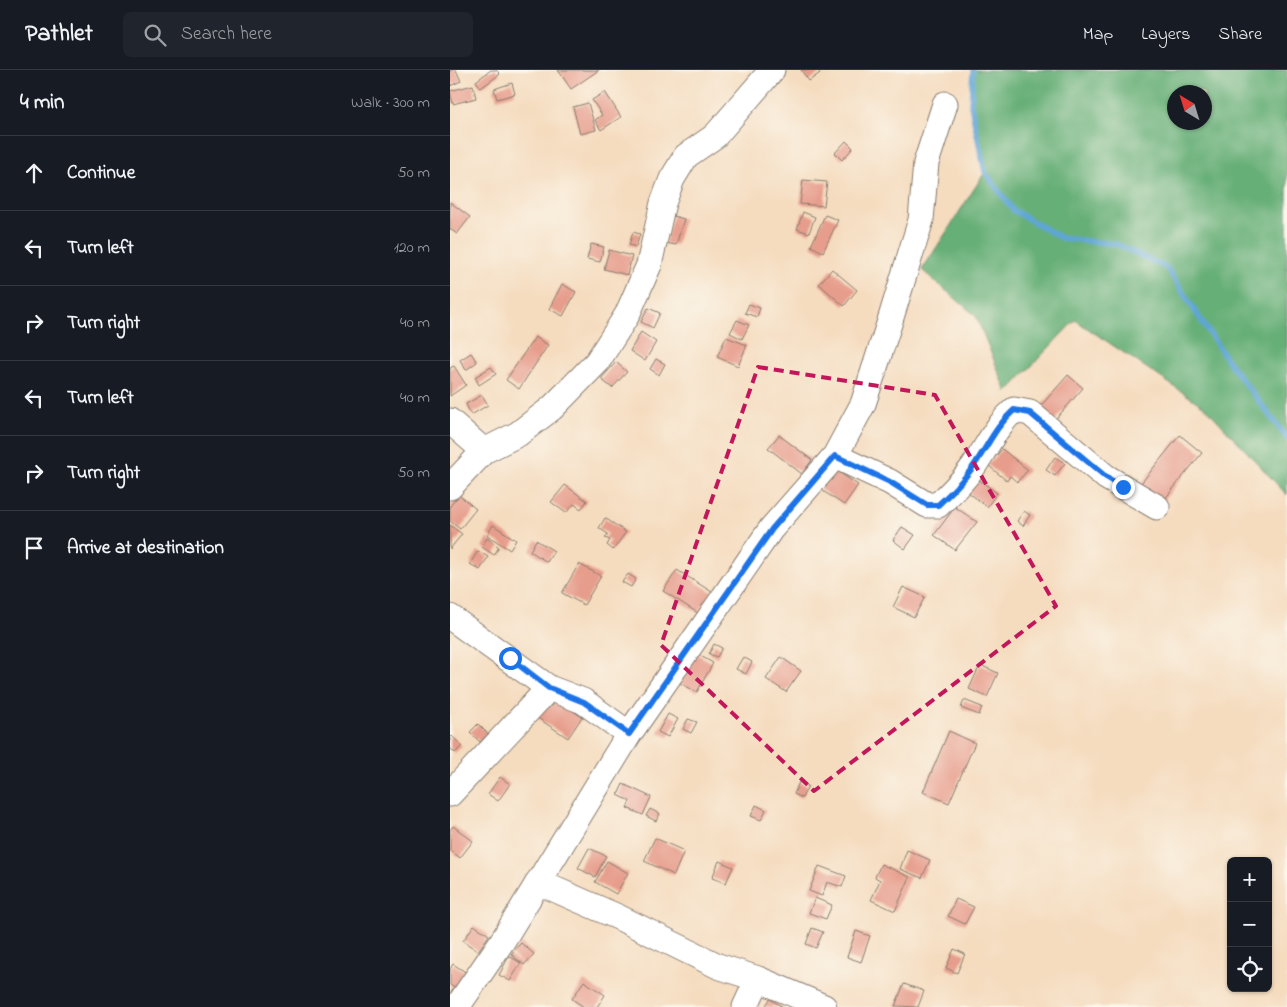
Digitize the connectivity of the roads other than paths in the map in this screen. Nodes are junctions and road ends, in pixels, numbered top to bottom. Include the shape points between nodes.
1 (772, 70) edge
2 (945, 104) dead end
3 (450, 421) edge
4 (484, 451) junction
5 (835, 456) junction
6 (450, 487) edge
7 (1157, 507) dead end
8 (450, 617) edge
9 (549, 688) junction
10 (629, 734) junction
11 (450, 794) edge
12 (538, 882) junction
13 (758, 979) junction
14 (450, 1004) edge
15 (456, 1007) edge
16 (745, 1007) edge
17 (824, 1007) edge

1 - 4 street via 715,136 686,156 672,179 649,265 627,315 597,362 552,408 518,434
2 - 5 street via 926,163 921,220 889,324 863,404
3 - 4 street
4 - 6 street
5 - 7 street via 890,482 927,505 938,505 976,463 1001,422 1014,410 1030,413 1106,477
5 - 10 street via 772,529
8 - 9 street
9 - 10 street via 584,702
9 - 11 street
10 - 12 street
12 - 13 street via 718,966
12 - 15 street via 503,940
13 - 16 street
13 - 17 street
14 - 15 street

